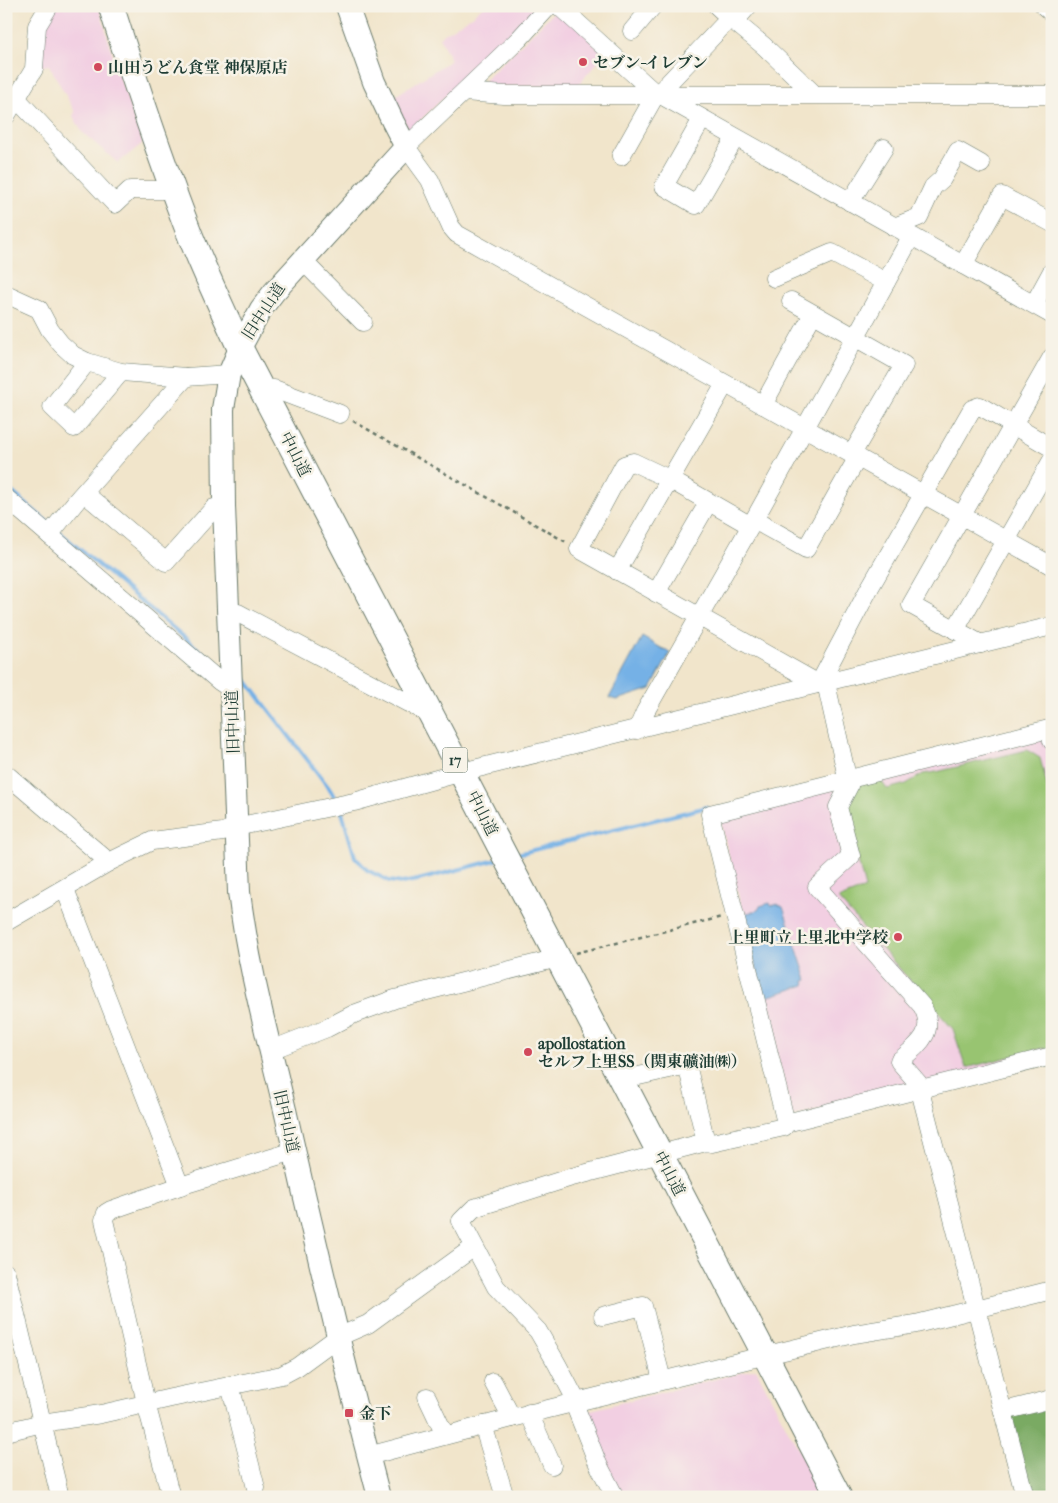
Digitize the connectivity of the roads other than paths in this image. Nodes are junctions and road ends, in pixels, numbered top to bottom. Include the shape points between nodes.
1 (49, 6) edge
2 (111, 6) edge
3 (347, 6) edge
4 (549, 6) edge
5 (560, 6) edge
6 (653, 6) edge
7 (748, 6) edge
8 (1044, 6) edge
9 (1052, 13) edge
10 (727, 15) edge
11 (632, 31) dead end
12 (464, 92) junction
13 (657, 94) junction
14 (814, 94) junction
15 (1052, 96) edge
16 (16, 98) junction
17 (6, 116) edge
18 (702, 118) junction
19 (735, 138) junction
20 (406, 147) junction
21 (884, 148) dead end
22 (621, 156) dead end
23 (981, 164) dead end
24 (173, 190) junction
25 (850, 202) junction
26 (1052, 223) edge
27 (894, 227) junction
28 (911, 237) junction
29 (302, 260) junction
30 (963, 265) junction
31 (1052, 271) edge
32 (774, 278) dead end
33 (886, 282) junction
34 (6, 294) edge
35 (790, 301) dead end
36 (1034, 304) junction
37 (813, 314) junction
38 (1052, 314) edge
39 (362, 322) dead end
40 (856, 337) junction
41 (240, 348) junction
42 (1052, 357) edge
43 (87, 362) junction
44 (121, 372) junction
45 (230, 374) junction
46 (186, 377) junction
47 (725, 384) junction
48 (262, 389) junction
49 (763, 405) junction
50 (340, 414) road end
51 (1013, 425) junction
52 (805, 428) junction
53 (1052, 448) edge
54 (855, 456) junction
55 (1052, 460) edge
56 (669, 479) junction
57 (923, 494) junction
58 (81, 496) junction
59 (6, 498) edge
60 (708, 503) junction
61 (224, 506) junction
62 (961, 515) junction
63 (753, 523) junction
64 (49, 535) junction
65 (1006, 540) junction
66 (1050, 562) edge
67 (617, 571) junction
68 (656, 593) junction
69 (229, 611) junction
70 (699, 617) junction
71 (1052, 626) edge
72 (955, 630) junction
73 (981, 644) junction
74 (231, 676) junction
75 (822, 683) junction
76 (431, 715) junction
77 (637, 730) junction
78 (1052, 741) edge
79 (462, 772) junction
80 (6, 774) edge
81 (847, 775) junction
82 (236, 826) junction
83 (109, 862) junction
84 (65, 889) junction
85 (6, 922) edge
86 (558, 958) junction
87 (271, 1050) junction
88 (1052, 1056) edge
89 (621, 1080) junction
90 (920, 1090) junction
91 (786, 1123) junction
92 (706, 1142) junction
93 (294, 1151) junction
94 (660, 1154) junction
95 (180, 1186) junction
96 (474, 1247) junction
97 (6, 1273) edge
98 (1052, 1290) edge
99 (977, 1309) junction
100 (603, 1316) dead end
101 (338, 1337) junction
102 (766, 1356) junction
103 (662, 1380) junction
104 (492, 1382) dead end
105 (230, 1385) junction
106 (427, 1397) dead end
107 (1052, 1399) edge
108 (577, 1402) junction
109 (146, 1403) junction
110 (1004, 1411) junction
111 (529, 1413) junction
112 (512, 1418) junction
113 (42, 1423) junction
114 (483, 1425) junction
115 (6, 1432) edge
116 (445, 1435) junction
117 (368, 1456) junction
118 (552, 1465) dead end
119 (256, 1488) dead end
120 (60, 1497) edge
121 (170, 1497) edge
122 (379, 1497) edge
123 (505, 1497) edge
124 (615, 1497) edge
125 (839, 1497) edge
126 (1025, 1497) edge

1 - 16 street via 37,26 34,69
2 - 24 highway, 中山道 / 17
3 - 20 main road via 374,82
4 - 12 street
5 - 13 street
6 - 11 street
7 - 10 street
8 - 9 street
10 - 13 street
10 - 14 street
12 - 13 street via 504,95
12 - 20 street
13 - 14 street
13 - 18 street
13 - 22 street
14 - 15 street
16 - 17 street
16 - 24 street via 115,204 130,190
18 - 19 street
18 - 19 street via 664,186 696,205
19 - 25 street
20 - 29 main road, 旧中山道
20 - 47 street via 425,172 457,234
21 - 25 street
23 - 27 street via 958,150 918,217
24 - 41 highway, 中山道 / 17
25 - 27 street
26 - 30 street via 1002,196
27 - 28 street
28 - 30 street
28 - 33 street
29 - 39 street
29 - 41 main road, 旧中山道 via 261,309
30 - 36 street
31 - 36 street
32 - 33 street via 832,253
33 - 40 street
34 - 43 street via 39,309 60,344
35 - 37 street
36 - 38 street
37 - 40 street
37 - 49 street
40 - 52 street
40 - 54 street via 904,364
41 - 45 main road, 旧中山道
41 - 48 highway, 中山道 / 17
42 - 51 street
43 - 44 street
43 - 44 street via 52,407 74,428
44 - 46 street
45 - 46 street
45 - 61 main road, 旧中山道 via 223,409
46 - 58 street
47 - 49 street
47 - 56 street
48 - 50 street via 274,389
48 - 76 highway, 中山道 / 17
49 - 52 street
51 - 53 street
51 - 57 street via 980,406 972,409
51 - 62 street
52 - 54 street
52 - 63 street
54 - 57 street
54 - 63 street via 806,549
55 - 65 street
56 - 60 street
56 - 67 street
56 - 67 street via 633,462 624,465 579,549
57 - 62 street
57 - 75 street via 869,589
58 - 61 street via 166,562 214,508
58 - 64 street
59 - 64 street
60 - 63 street
60 - 68 street
61 - 69 main road, 旧中山道
62 - 65 street
62 - 72 street via 911,605
63 - 70 street
64 - 74 street via 219,682 225,685
65 - 66 street
65 - 72 street
67 - 68 street
68 - 70 street
69 - 74 main road, 旧中山道
69 - 76 street
70 - 75 street
70 - 77 street
71 - 73 street
72 - 73 street
73 - 75 street
74 - 82 main road, 旧中山道
75 - 77 street
75 - 81 street
76 - 79 highway, 中山道 / 17
77 - 79 street
78 - 81 street via 1049,728
79 - 82 street via 354,802
79 - 86 highway, 中山道 / 17
80 - 83 street
81 - 90 street via 849,786 838,807 851,856 816,887 927,1014 925,1036 899,1061
81 - 91 street via 710,814
82 - 83 street via 223,832 152,841
82 - 87 main road, 旧中山道 via 241,914
83 - 84 street
84 - 85 street
84 - 95 street
86 - 87 street via 395,999
86 - 89 highway, 中山道 / 17
87 - 93 main road, 旧中山道
88 - 90 street
89 - 92 street via 687,1065
89 - 94 highway, 中山道 / 17
90 - 91 street
90 - 99 street
91 - 92 street via 712,1144
92 - 94 street
93 - 95 street
93 - 101 main road, 旧中山道
94 - 96 street via 474,1208 461,1221
94 - 102 highway, 中山道 / 17
95 - 109 street via 111,1210 104,1220
96 - 101 street via 368,1324
96 - 108 street via 496,1287 538,1331
97 - 113 street
98 - 99 street
99 - 102 street
99 - 110 street
100 - 103 street via 643,1306
101 - 105 street via 282,1375
101 - 117 main road, 旧中山道
102 - 103 street
102 - 125 highway, 中山道 / 17
103 - 108 street
104 - 112 street
105 - 109 street
105 - 119 street
106 - 116 street
107 - 110 street
108 - 111 street
108 - 124 street via 577,1411 598,1464
109 - 113 street
109 - 121 street
110 - 126 street
111 - 112 street
111 - 118 street
112 - 114 street
113 - 115 street
113 - 120 street
114 - 116 street
114 - 123 street
116 - 117 street
117 - 122 main road, 旧中山道

